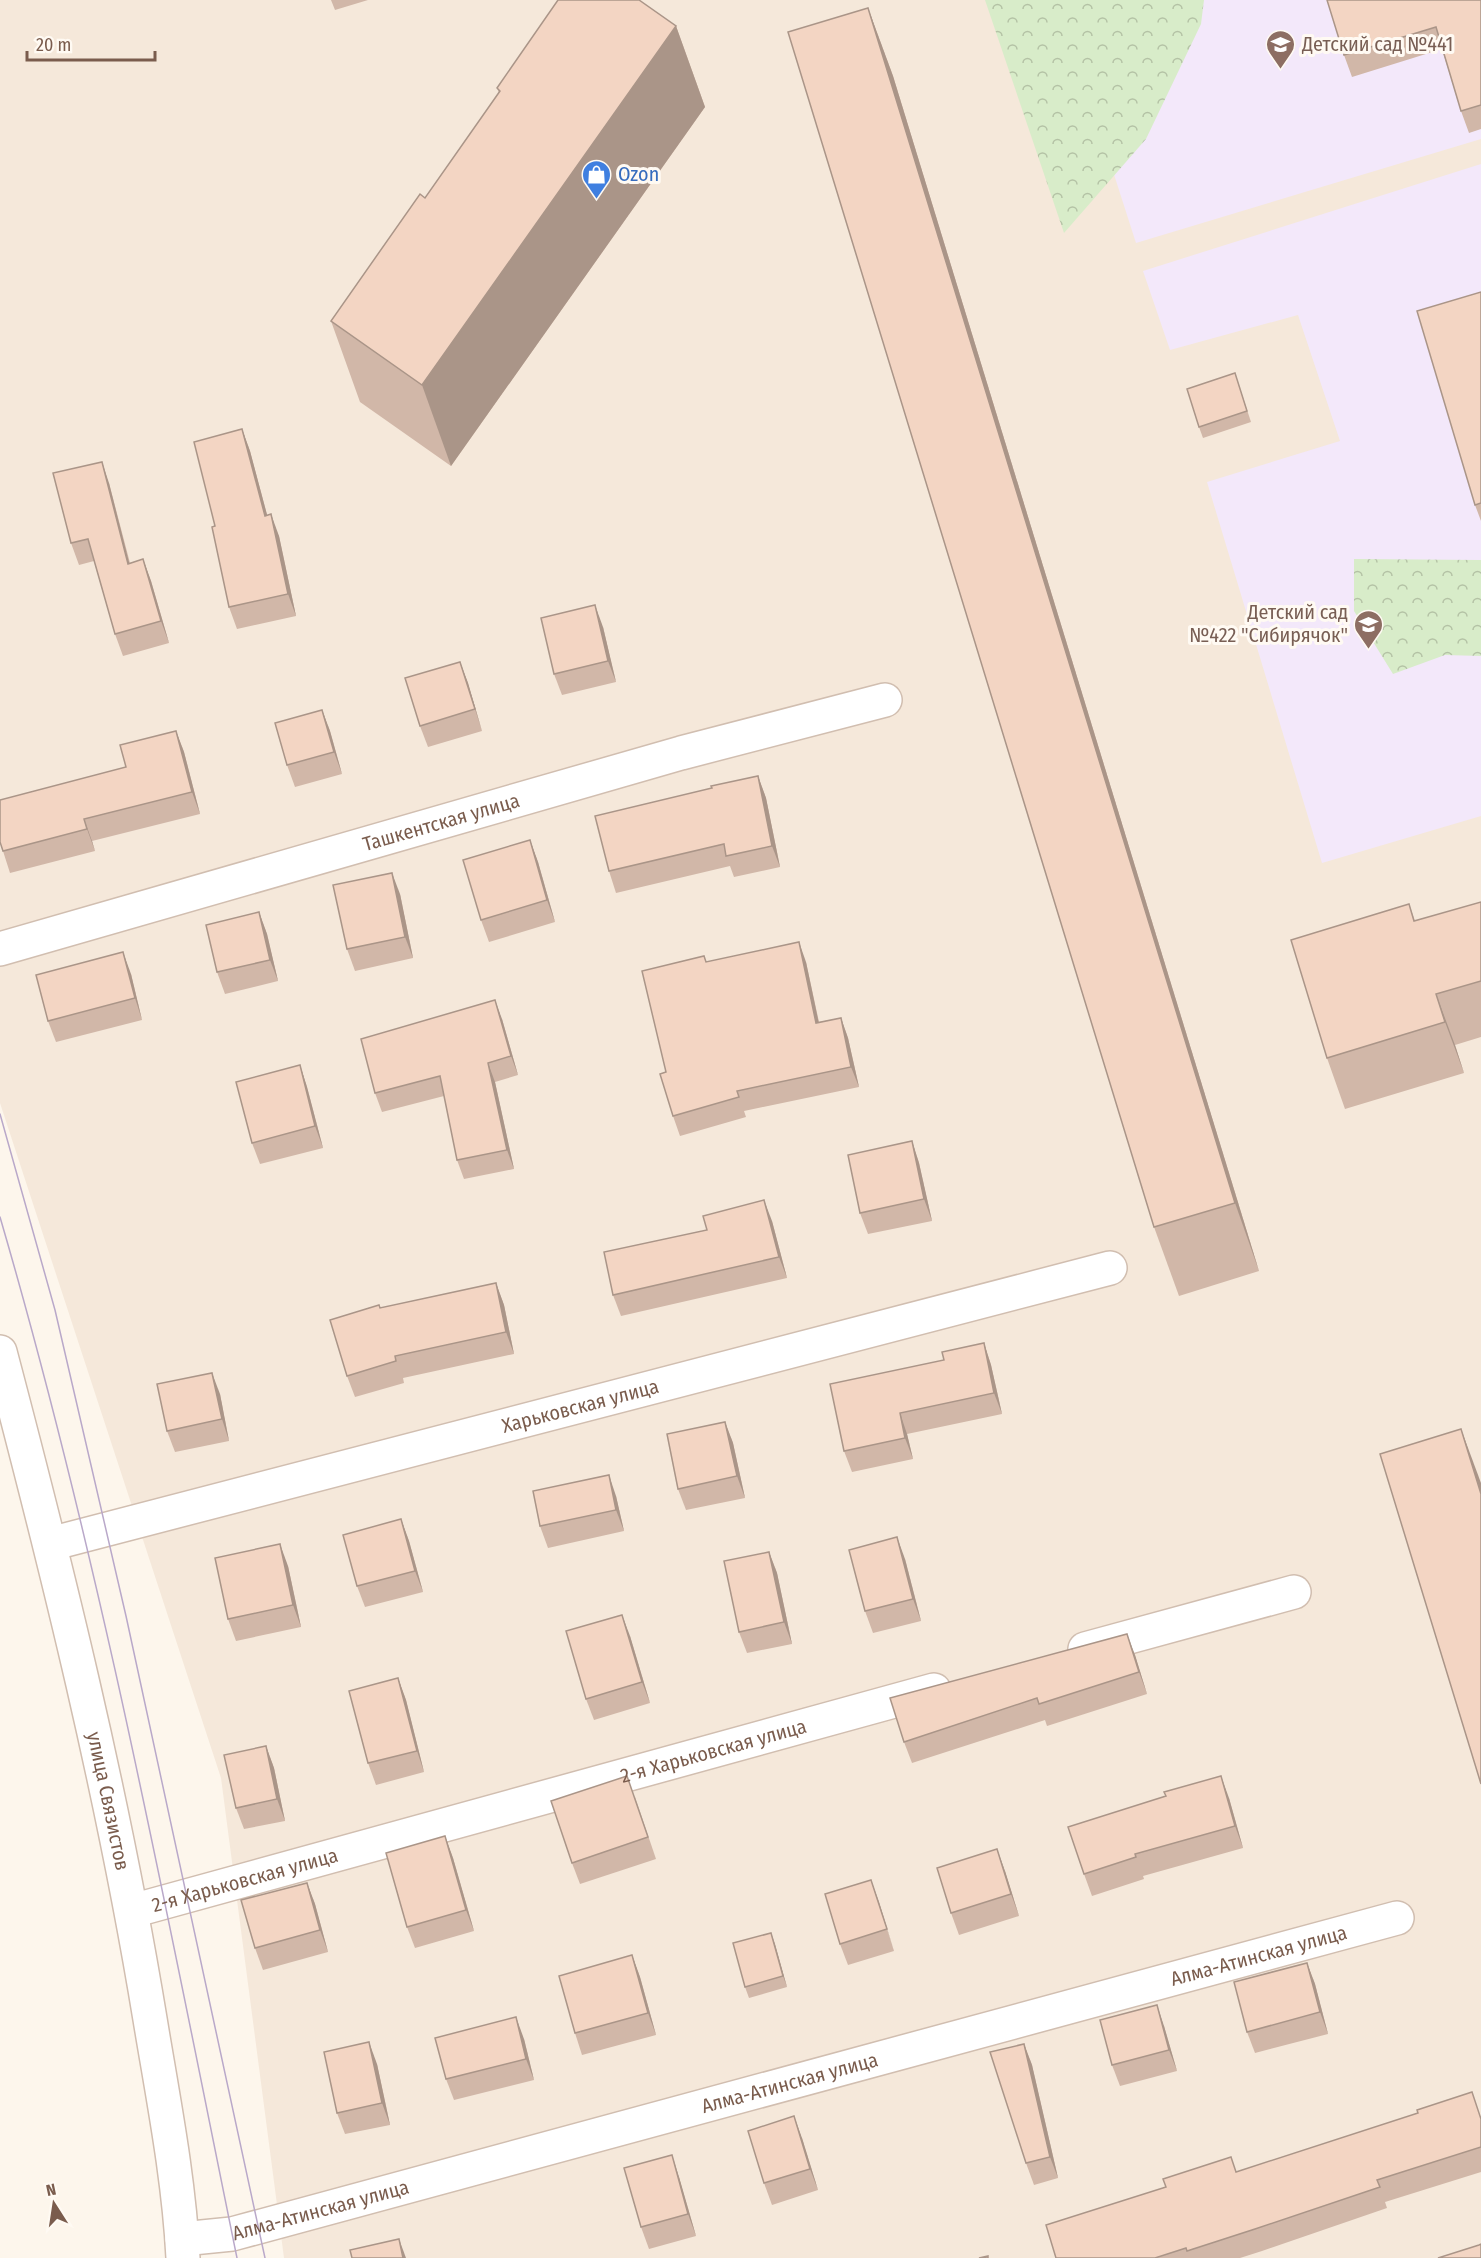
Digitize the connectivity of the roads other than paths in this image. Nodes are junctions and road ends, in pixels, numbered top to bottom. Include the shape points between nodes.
1 (885, 700) dead end
2 (0, 950) edge
3 (1110, 1269) dead end
4 (0, 1352) edge
5 (50, 1544) junction
6 (1294, 1592) dead end
7 (1051, 1658) edge
8 (959, 1683) edge
9 (132, 1911) junction
10 (1397, 1918) dead end
11 (183, 2249) edge

1 - 2 street, Ташкентская улица via 681,753
3 - 5 street, Харьковская улица
4 - 5 street, улица Связистов
5 - 9 street, улица Связистов
6 - 7 street
8 - 9 street, 2-я Харьковская улица
9 - 11 street, улица Связистов via 168,2129
10 - 11 street, Алма-Атинская улица

